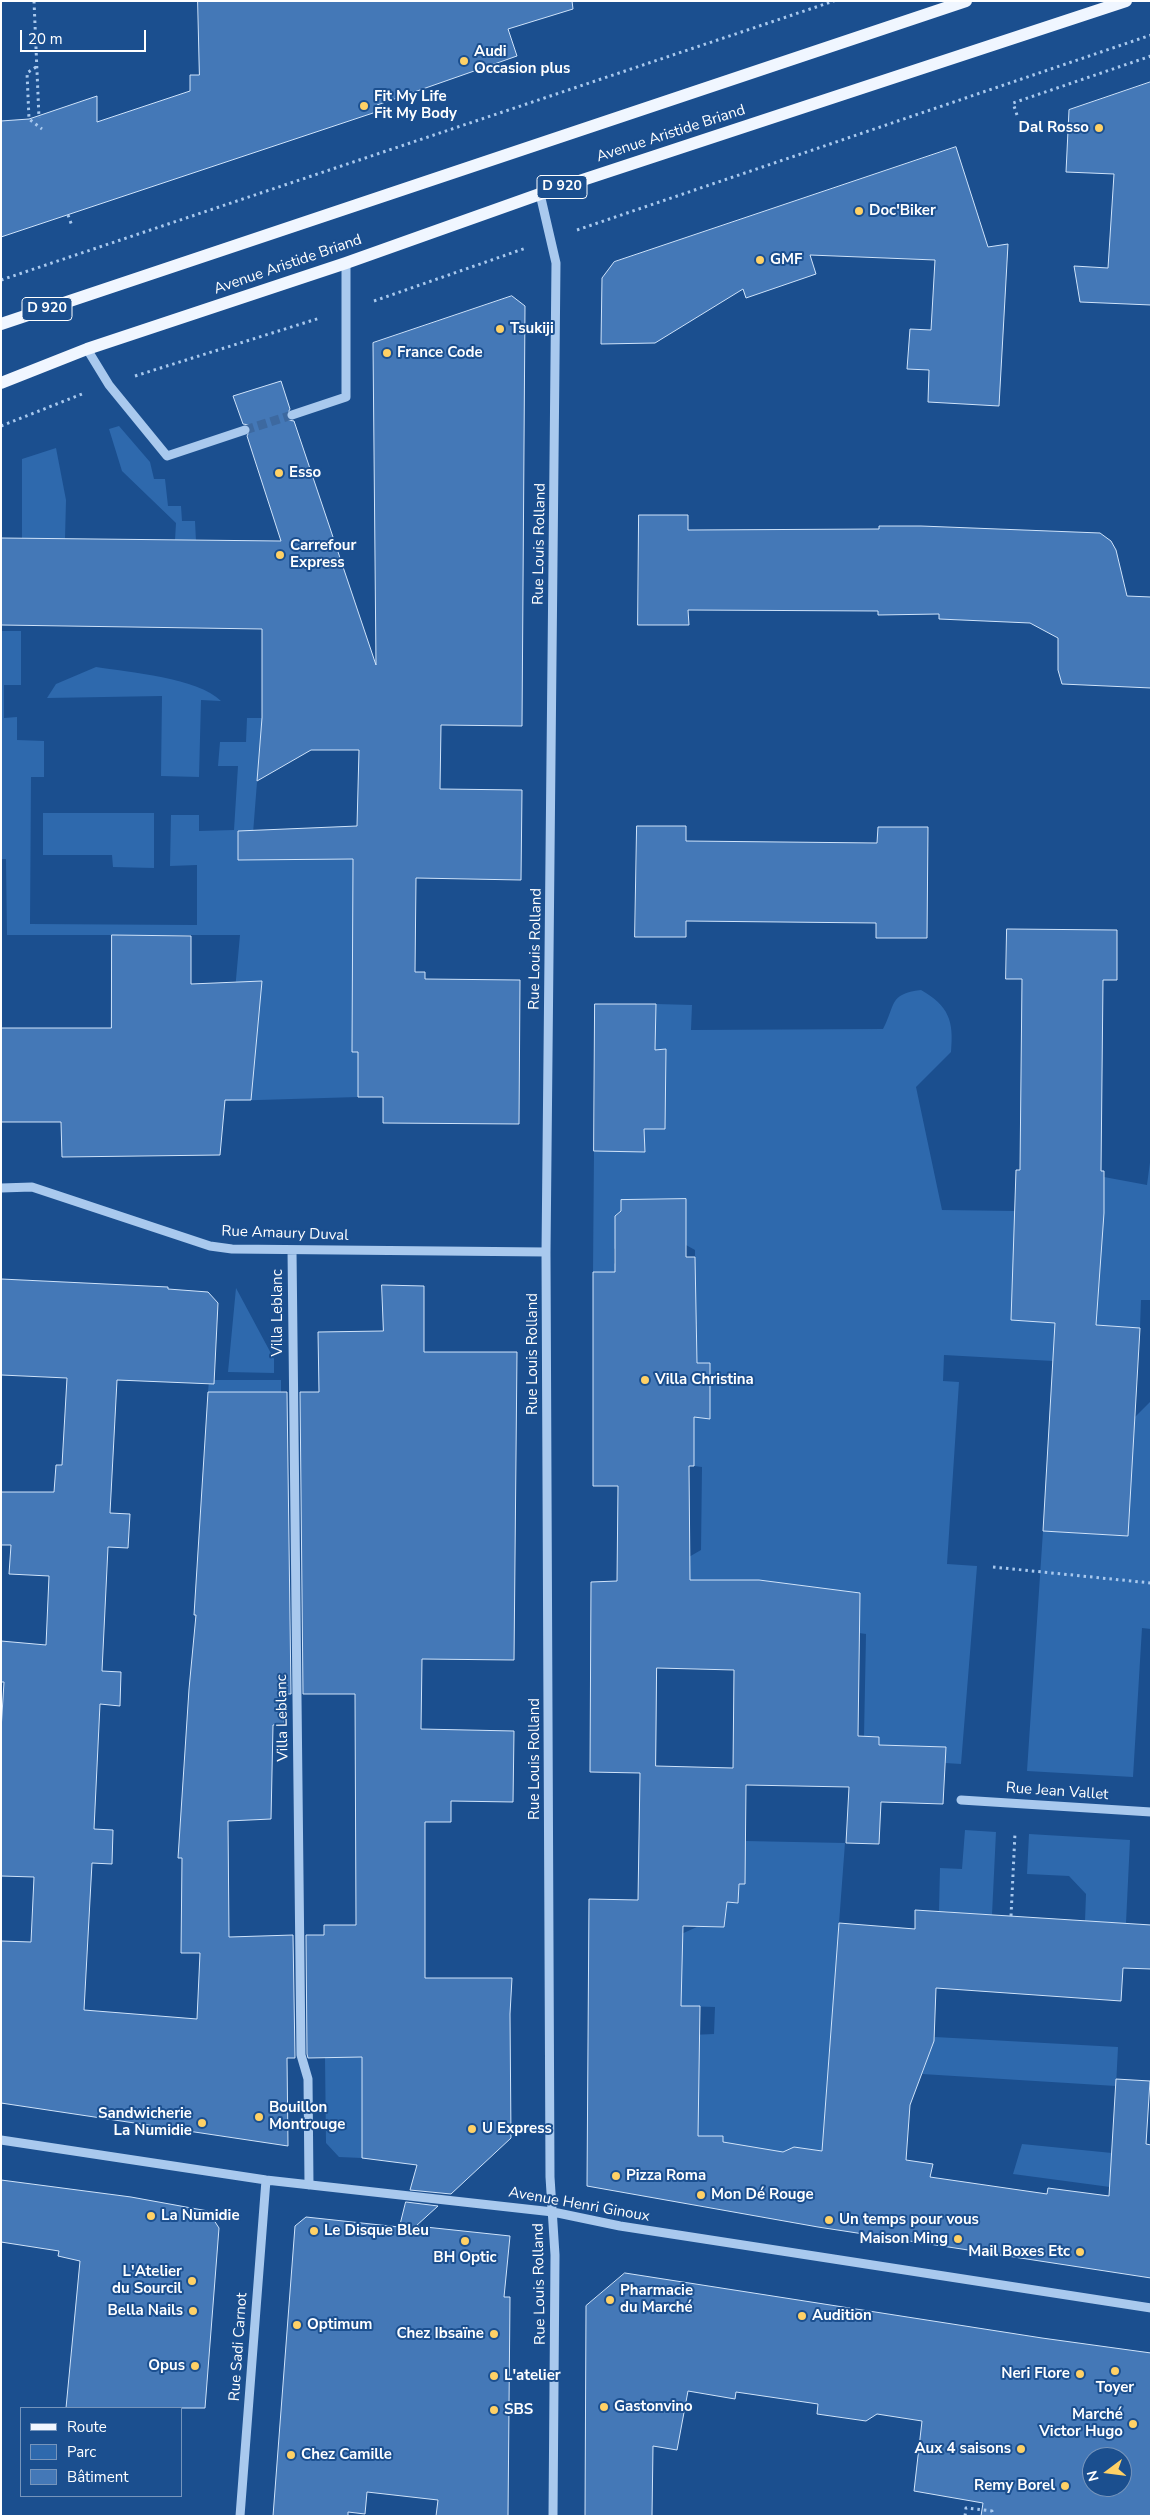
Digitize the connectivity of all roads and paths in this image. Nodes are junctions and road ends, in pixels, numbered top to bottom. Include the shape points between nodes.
1 (34, 1) edge
2 (834, 1) edge
3 (966, 1) edge
4 (1126, 1) edge
5 (1151, 56) edge
6 (36, 66) junction
7 (1017, 115) dead end
8 (39, 118) dead end
9 (42, 129) dead end
10 (540, 194) junction
11 (68, 214) dead end
12 (72, 226) dead end
13 (346, 263) junction
14 (1, 280) edge
15 (1, 324) edge
16 (87, 349) junction
17 (1, 383) edge
18 (292, 415) tunnel mouth
19 (245, 430) tunnel mouth
20 (1, 1188) edge
21 (292, 1250) junction
22 (546, 1252) junction
23 (993, 1567) dead end
24 (1151, 1583) edge
25 (961, 1800) dead end
26 (1151, 1812) edge
27 (1015, 1833) dead end
28 (1011, 1916) dead end
29 (1, 2140) edge
30 (266, 2180) junction
31 (309, 2186) junction
32 (552, 2212) junction
33 (1151, 2308) edge
34 (240, 2516) edge
35 (553, 2516) edge
36 (965, 2516) edge
37 (991, 2516) edge

1 - 6 path
2 - 14 path
3 - 15 main road, Avenue Aristide Briand / D 920
4 - 10 main road, Avenue Aristide Briand / D 920
5 - 7 path via 1013,103
6 - 8 path
6 - 9 path via 28,73 29,119
10 - 13 main road, Avenue Aristide Briand / D 920
10 - 22 street, Rue Louis Rolland via 556,263
11 - 12 path
13 - 16 main road, Avenue Aristide Briand / D 920
13 - 18 street via 346,398
16 - 17 main road, Avenue Aristide Briand / D 920
16 - 19 street via 109,384 167,456
20 - 21 street, Rue Amaury Duval via 32,1187 210,1246
21 - 22 street, Rue Amaury Duval
21 - 31 street, Villa Leblanc via 301,2055 308,2079
22 - 32 street, Rue Louis Rolland
23 - 24 path
25 - 26 street, Rue Jean Vallet
27 - 28 path
29 - 30 street, Avenue Henri Ginoux
30 - 31 street, Avenue Henri Ginoux
30 - 34 street, Rue Sadi Carnot
31 - 32 street, Avenue Henri Ginoux
32 - 33 street, Avenue Henri Ginoux via 620,2226
32 - 35 street, Rue Louis Rolland via 555,2255
36 - 37 path via 966,2508 992,2511

